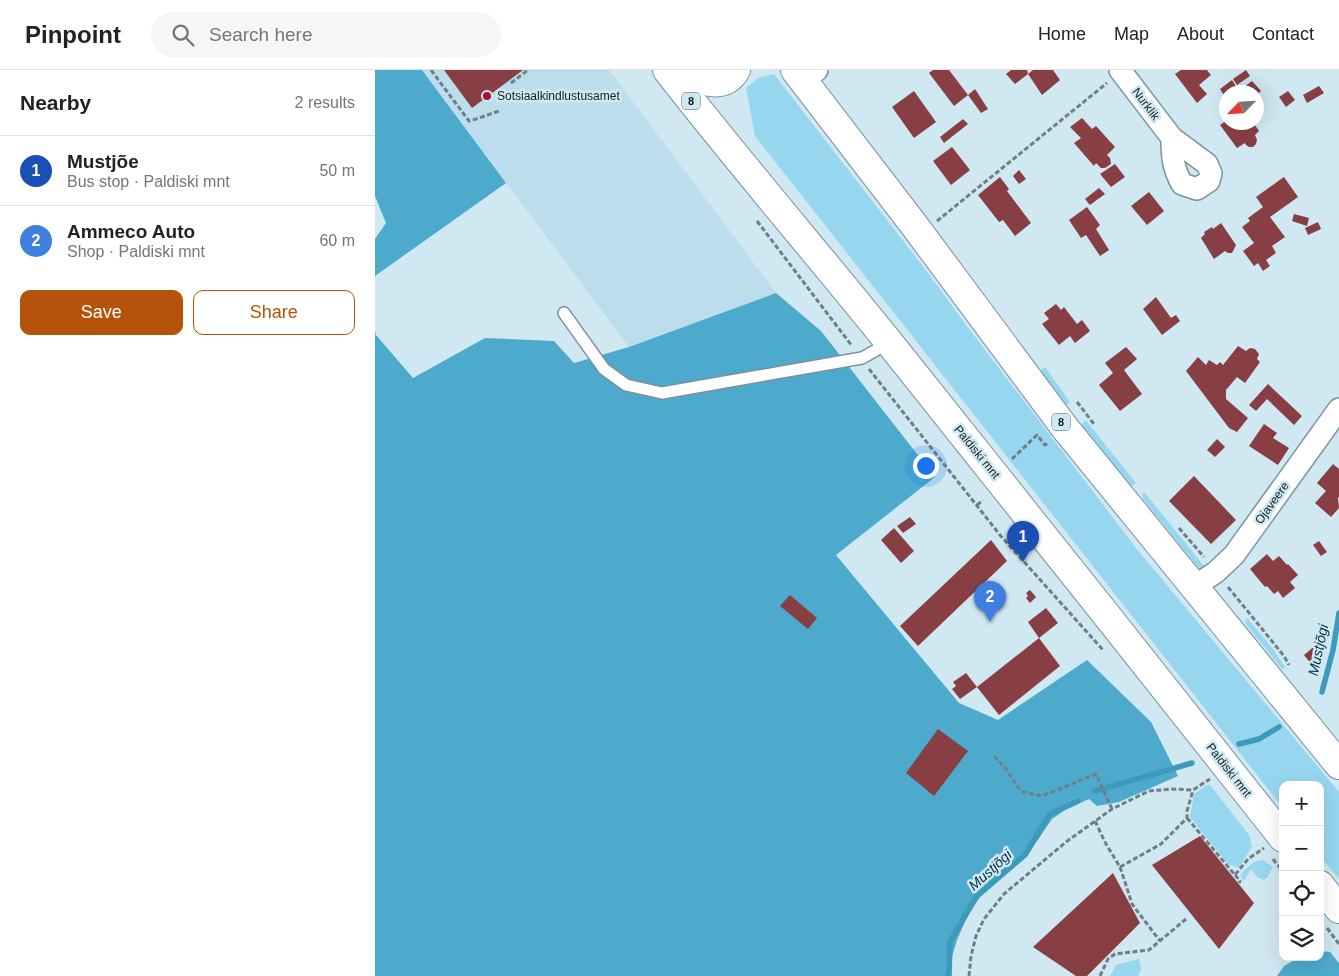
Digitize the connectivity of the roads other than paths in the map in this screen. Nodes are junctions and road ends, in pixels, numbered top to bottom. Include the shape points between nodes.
1 (667, 70) edge
2 (676, 70) edge
3 (736, 70) edge
4 (1121, 71) edge
5 (806, 74) edge
6 (1172, 138) dead end
7 (564, 313) dead end
8 (889, 343) junction
9 (1339, 409) edge
10 (1195, 587) junction
11 (1339, 765) edge
12 (1272, 847) edge
13 (1324, 896) edge
14 (1332, 918) edge

1 - 8 main road, Paldiski mnt / 8
2 - 3 main road via 708,83 728,79
4 - 6 street, Nurklik
5 - 10 main road, 8 via 1065,428
7 - 8 lane via 604,369 625,385 662,393 862,358
8 - 12 main road, Paldiski mnt / 8 via 1048,541
9 - 10 street, Ojaveere via 1234,555
10 - 11 main road, 8
13 - 14 main road

